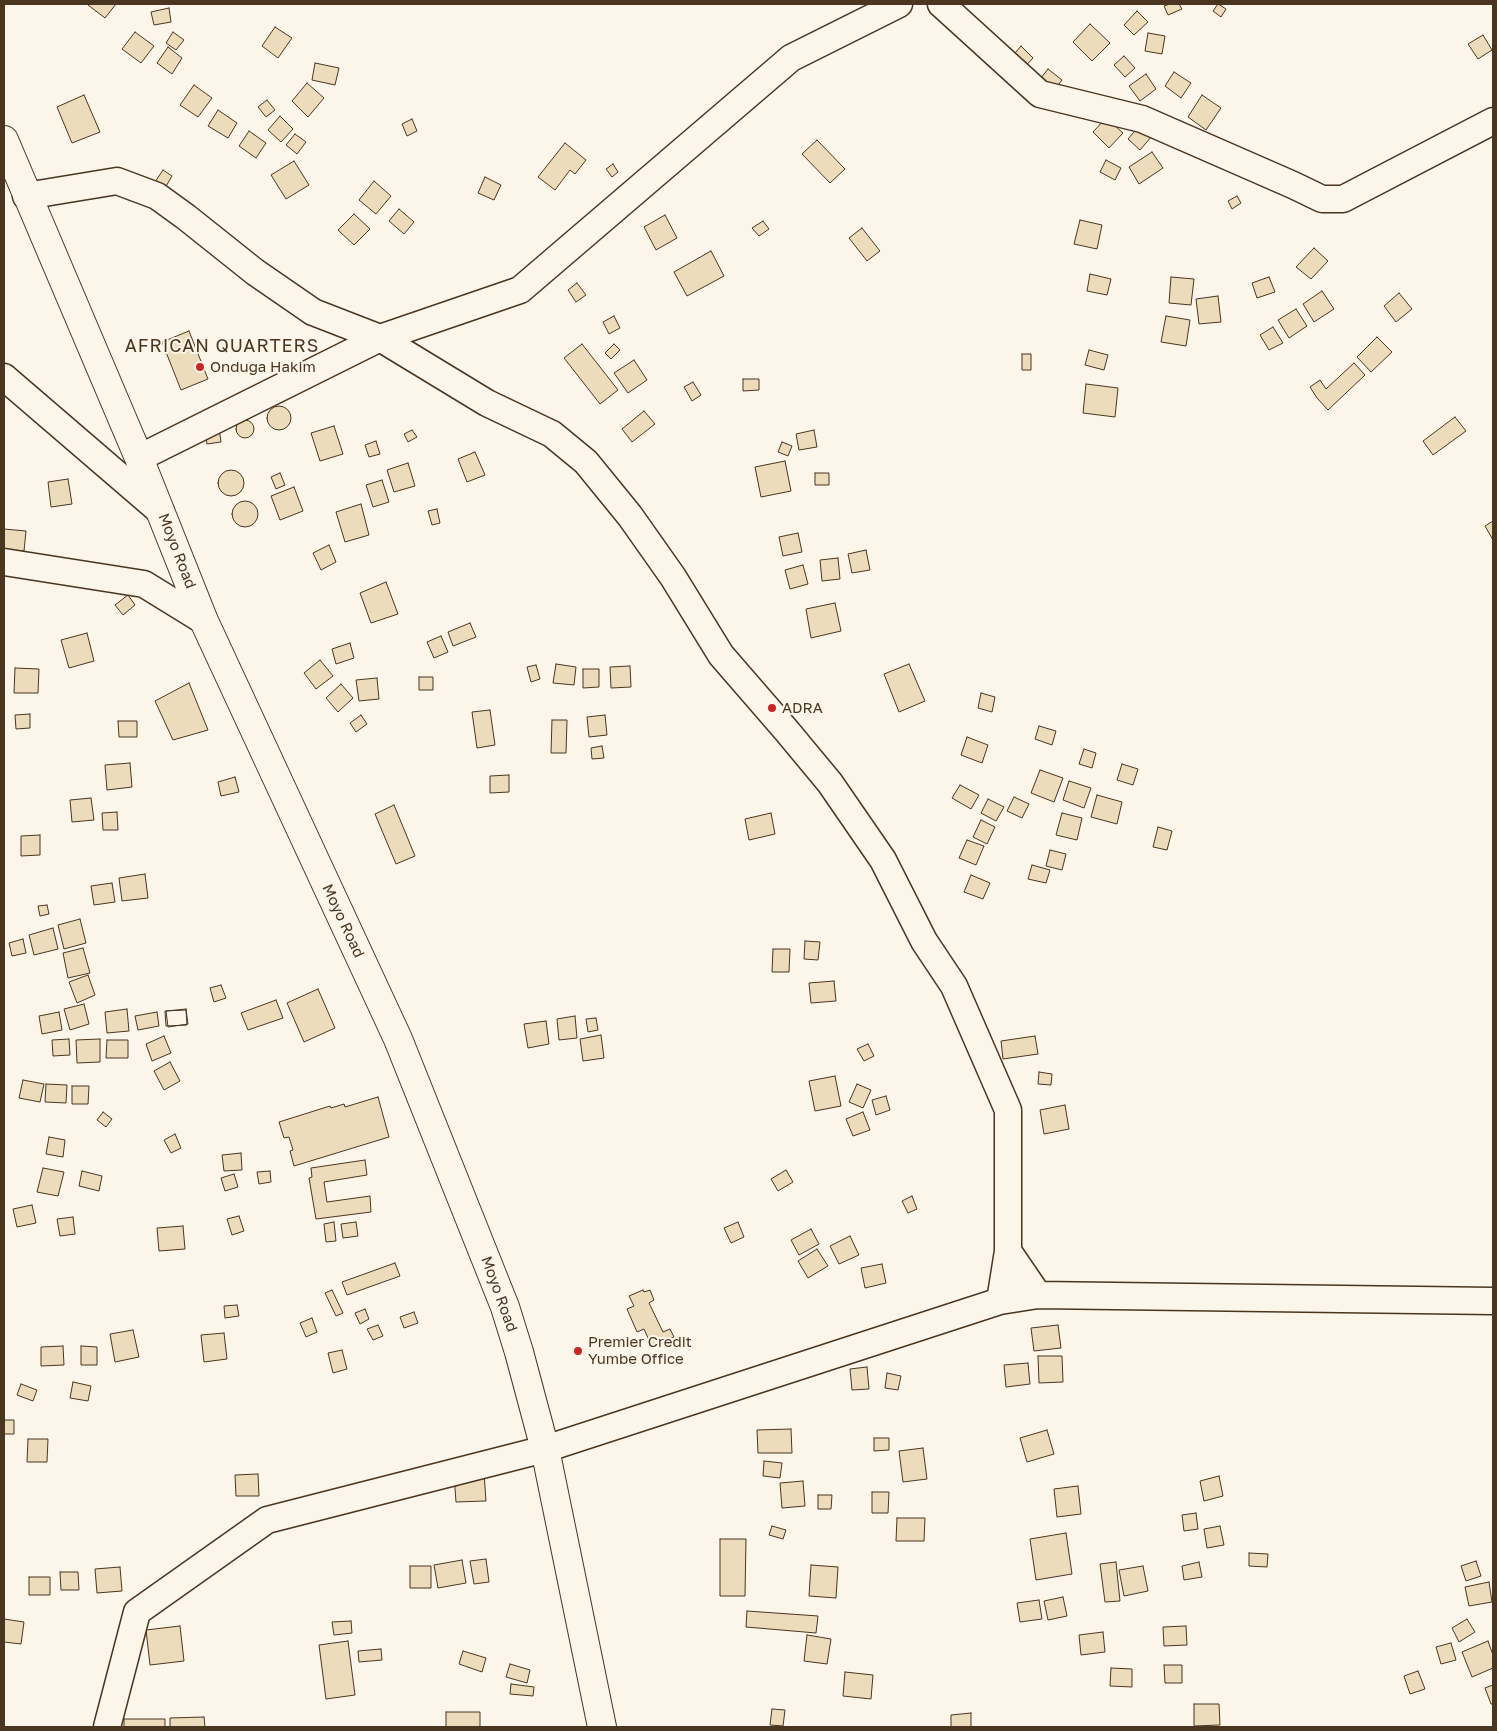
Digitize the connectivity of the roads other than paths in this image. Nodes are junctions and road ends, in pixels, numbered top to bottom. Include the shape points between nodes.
1 (898, 4) edge
2 (940, 4) edge
3 (1493, 121) edge
4 (4, 140) edge
5 (26, 196) junction
6 (380, 338) junction
7 (4, 377) edge
8 (139, 458) junction
9 (161, 512) junction
10 (4, 562) edge
11 (204, 621) junction
12 (1008, 1251) junction
13 (1038, 1295) junction
14 (1000, 1301) junction
15 (1493, 1301) edge
16 (545, 1449) junction
17 (107, 1727) edge
18 (602, 1727) edge

1 - 6 street via 791,58 520,290
2 - 3 street via 1040,94 1142,119 1322,199 1343,199
4 - 5 main road, Moyo Road
5 - 6 street via 117,181 157,196 255,272 313,312
5 - 8 main road, Moyo Road
6 - 8 street
6 - 12 street via 487,403 552,434 586,462 630,516 673,577 721,656 830,783 883,860 924,941 954,986 1008,1110
7 - 9 street
8 - 9 main road, Moyo Road
9 - 11 main road, Moyo Road
10 - 11 street via 144,584
11 - 16 main road, Moyo Road via 398,1039 505,1307
12 - 13 street
12 - 14 street
13 - 14 street
13 - 15 street
14 - 16 street
16 - 17 street via 267,1520 137,1612
16 - 18 main road, Moyo Road

